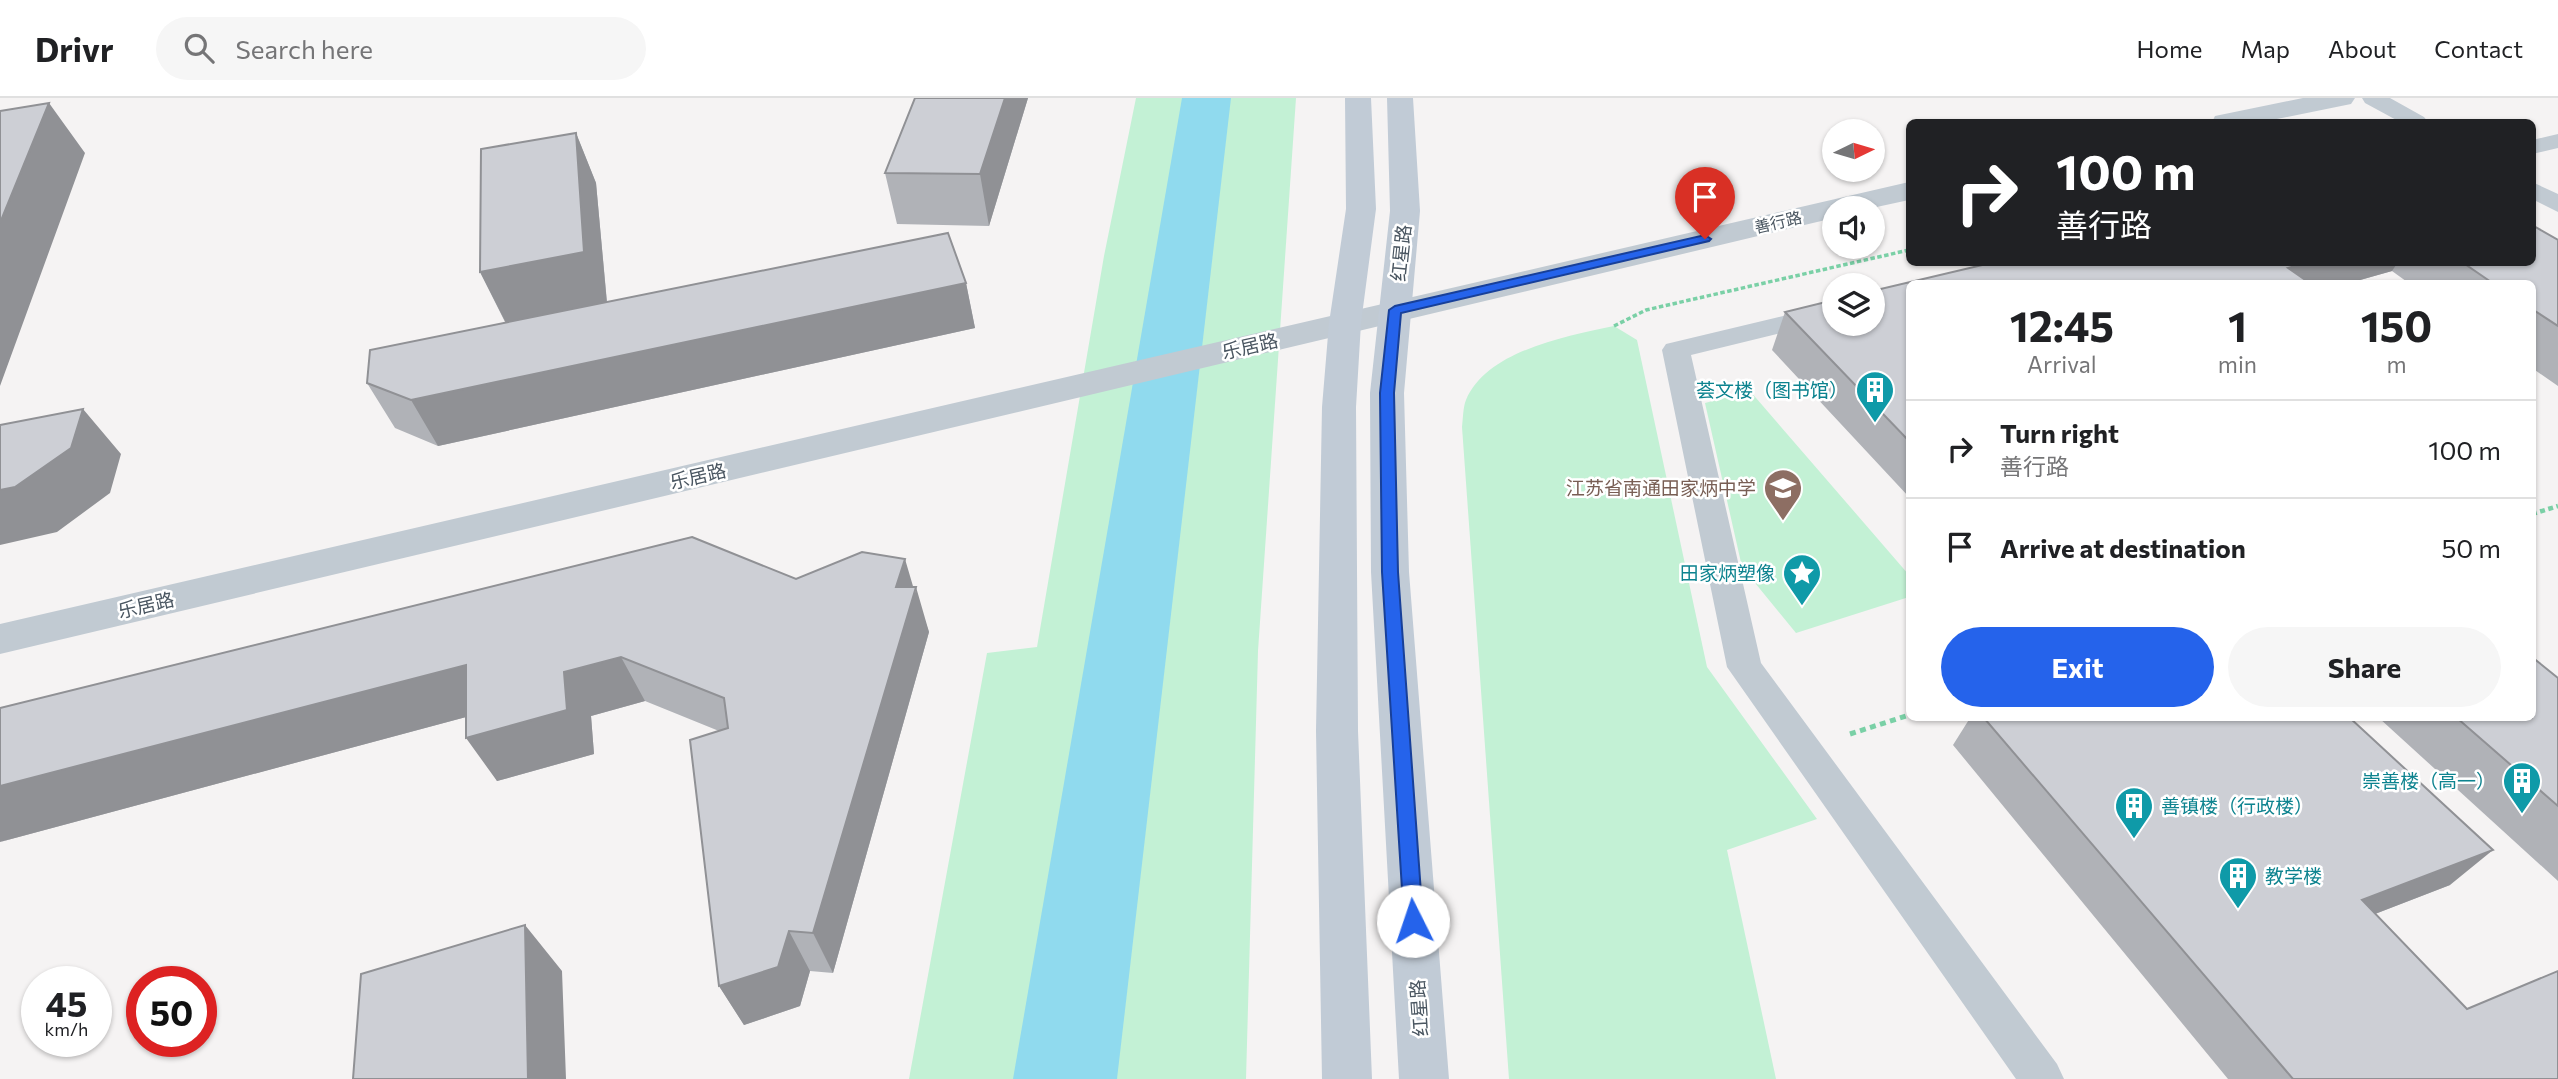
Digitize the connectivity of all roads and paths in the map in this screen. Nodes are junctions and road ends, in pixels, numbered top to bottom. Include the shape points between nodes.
1 (1358, 98) edge
2 (1400, 98) edge
3 (2342, 98) edge
4 (2372, 98) edge
5 (2240, 119) edge
6 (2410, 119) edge
7 (2558, 141) edge
8 (2536, 146) edge
9 (2536, 191) edge
10 (1906, 192) edge
11 (1885, 197) edge
12 (2558, 204) edge
13 (1822, 212) edge
14 (1906, 251) edge
15 (1395, 310) junction
16 (1822, 315) edge
17 (1345, 323) junction
18 (1614, 326) dead end
19 (2558, 506) edge
20 (2536, 513) edge
21 (0, 639) edge
22 (1906, 716) edge
23 (1803, 749) junction
24 (1348, 1079) edge
25 (1424, 1079) edge
26 (2042, 1079) edge

1 - 17 main road via 1362,209
2 - 15 main road, 红星路 via 1405,211
3 - 5 street
4 - 6 lane
7 - 8 lane
9 - 12 lane
10 - 11 street, 善行路
13 - 15 street, 善行路
14 - 18 path via 1646,310
15 - 17 street, 乐居路
15 - 25 main road, 红星路 via 1387,393 1390,572
16 - 23 lane via 1675,350 1744,667
17 - 21 street, 乐居路
17 - 24 main road via 1339,407 1337,731
19 - 20 path
22 - 23 path
23 - 26 lane

